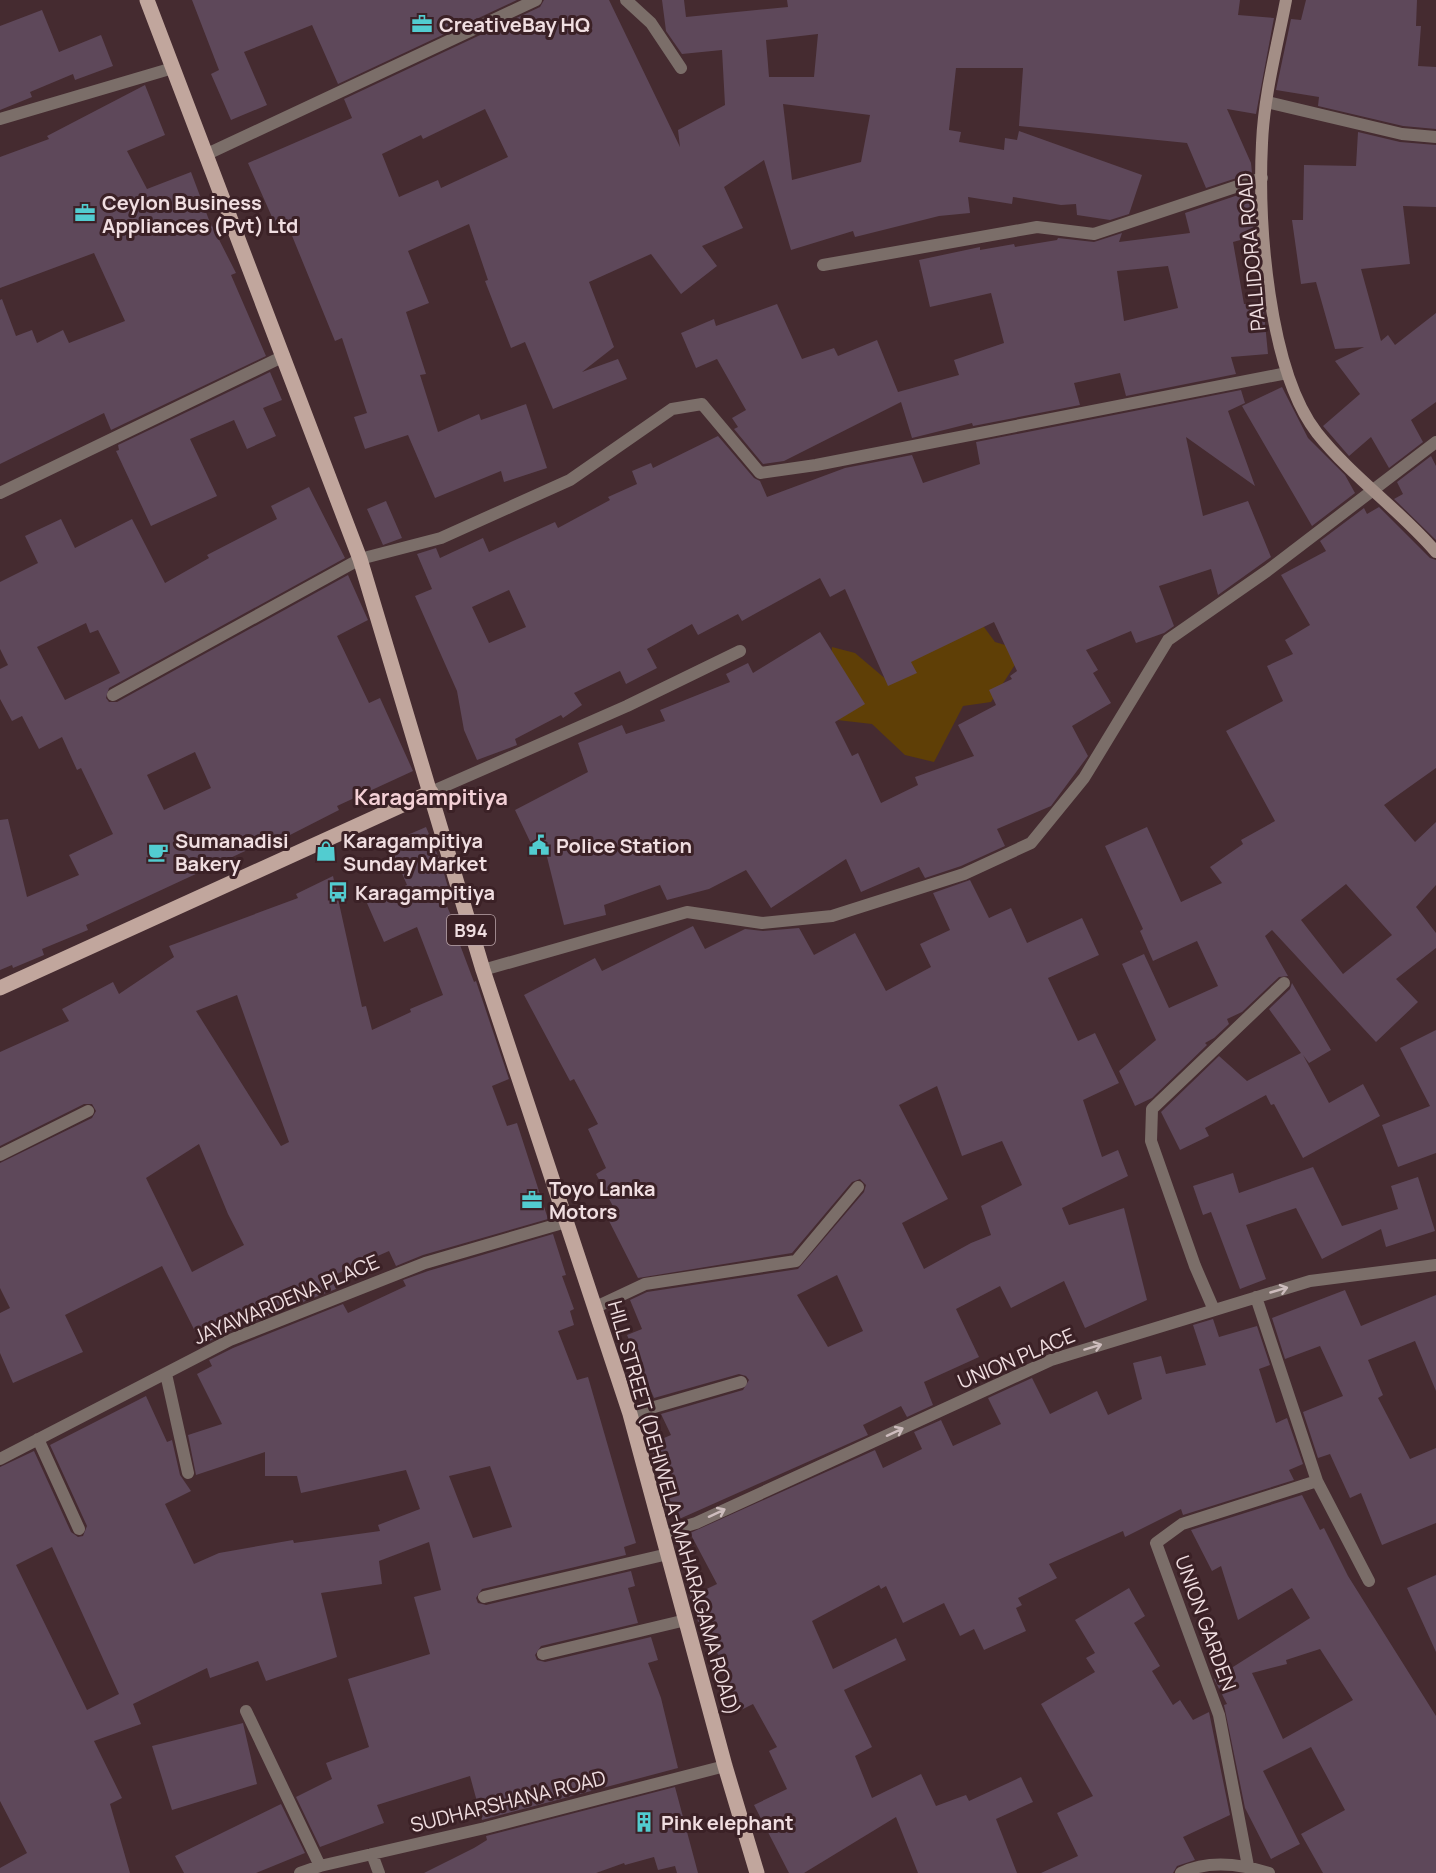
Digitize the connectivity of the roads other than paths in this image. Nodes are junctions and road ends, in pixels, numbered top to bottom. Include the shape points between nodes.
1 (147, 0) edge
2 (536, 0) edge
3 (626, 0) edge
4 (1286, 0) edge
5 (173, 68) junction
6 (681, 68) dead end
7 (1267, 102) junction
8 (0, 119) edge
9 (1436, 137) edge
10 (205, 155) junction
11 (1262, 178) junction
12 (823, 265) dead end
13 (284, 356) junction
14 (1287, 374) junction
15 (1436, 442) edge
16 (1374, 491) junction
17 (0, 493) edge
18 (1436, 552) edge
19 (360, 559) junction
20 (740, 651) dead end
21 (113, 695) dead end
22 (431, 792) junction
23 (483, 970) junction
24 (1284, 983) dead end
25 (0, 988) edge
26 (88, 1111) dead end
27 (0, 1155) edge
28 (858, 1187) dead end
29 (567, 1222) junction
30 (1436, 1265) edge
31 (1256, 1297) junction
32 (596, 1307) junction
33 (1214, 1310) junction
34 (166, 1374) junction
35 (741, 1382) dead end
36 (630, 1414) junction
37 (38, 1439) junction
38 (0, 1459) edge
39 (188, 1473) dead end
40 (1317, 1480) junction
41 (80, 1529) dead end
42 (663, 1533) junction
43 (669, 1554) junction
44 (1369, 1581) dead end
45 (484, 1597) dead end
46 (686, 1620) junction
47 (543, 1654) dead end
48 (246, 1711) dead end
49 (725, 1766) junction
50 (372, 1854) junction
51 (320, 1866) junction
52 (1248, 1866) junction
53 (300, 1873) edge
54 (379, 1873) edge
55 (757, 1873) edge
56 (1181, 1873) edge
57 (1269, 1873) edge

1 - 5 main road, HILL STREET (DEHIWELA-MAHARAGAMA ROAD) / B94
2 - 10 street
3 - 6 street via 651,23
4 - 7 street, PALLIDORA ROAD
5 - 8 street
5 - 10 main road, HILL STREET (DEHIWELA-MAHARAGAMA ROAD) / B94
7 - 9 street via 1402,134
7 - 11 street, PALLIDORA ROAD
10 - 13 main road, HILL STREET (DEHIWELA-MAHARAGAMA ROAD) / B94
11 - 12 street via 1094,234 1037,227
11 - 14 street, PALLIDORA ROAD via 1272,310
13 - 17 street
13 - 19 main road, HILL STREET (DEHIWELA-MAHARAGAMA ROAD) / B94
14 - 16 street, PALLIDORA ROAD via 1296,400 1318,433
14 - 19 street via 760,473 702,404 672,409 570,480 441,538
15 - 16 street
16 - 18 street, PALLIDORA ROAD
16 - 23 street via 1168,640 1084,778 1031,843 964,874 832,916 762,923 687,912
19 - 21 street
19 - 22 main road, HILL STREET (DEHIWELA-MAHARAGAMA ROAD) / B94
20 - 22 street via 627,706
22 - 23 main road, HILL STREET (DEHIWELA-MAHARAGAMA ROAD) / B94
22 - 25 main road
23 - 29 main road, HILL STREET (DEHIWELA-MAHARAGAMA ROAD) / B94
24 - 33 street via 1152,1109 1151,1141
26 - 27 street
28 - 32 street via 796,1261 645,1284
29 - 32 main road, HILL STREET (DEHIWELA-MAHARAGAMA ROAD) / B94
29 - 34 street, JAYAWARDENA PLACE via 425,1263 230,1340
31 -> 30 street, UNION PLACE via 1311,1281
31 - 33 street, UNION PLACE
31 - 40 street
32 - 36 main road, HILL STREET (DEHIWELA-MAHARAGAMA ROAD) / B94
42 -> 33 street, UNION PLACE via 696,1523 1051,1360
34 - 37 street, JAYAWARDENA PLACE
34 - 39 street
35 - 36 street
36 - 42 main road, HILL STREET (DEHIWELA-MAHARAGAMA ROAD) / B94
37 - 38 street, JAYAWARDENA PLACE
37 - 41 street
40 - 44 street
40 - 52 street, UNION GARDEN via 1182,1524 1156,1543 1219,1715
42 - 43 main road, HILL STREET (DEHIWELA-MAHARAGAMA ROAD) / B94
43 - 45 street
43 - 46 main road, HILL STREET (DEHIWELA-MAHARAGAMA ROAD) / B94
46 - 47 street
46 - 49 main road, HILL STREET (DEHIWELA-MAHARAGAMA ROAD) / B94
48 - 51 street
49 - 50 street, SUDHARSHANA ROAD
49 - 55 main road, HILL STREET (DEHIWELA-MAHARAGAMA ROAD) / B94
50 - 51 street, SUDHARSHANA ROAD
50 - 54 street
51 - 53 street, SUDHARSHANA ROAD
52 - 56 street via 1197,1865
52 - 57 street

